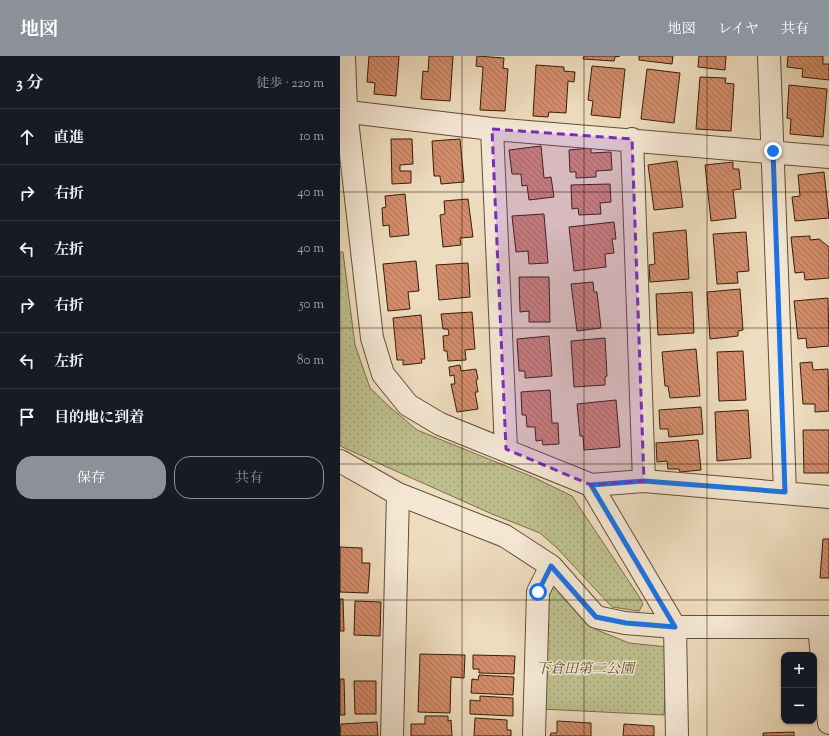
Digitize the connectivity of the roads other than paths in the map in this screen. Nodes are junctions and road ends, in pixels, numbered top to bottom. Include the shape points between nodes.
1 (344, 56) edge
2 (769, 56) edge
3 (343, 111) edge
4 (492, 129) junction
5 (632, 139) junction
6 (773, 151) junction
7 (829, 157) edge
8 (506, 449) junction
9 (340, 461) edge
10 (644, 481) junction
11 (591, 485) junction
12 (785, 492) junction
13 (398, 494) junction
14 (829, 497) edge
15 (551, 566) junction
16 (675, 627) junction
17 (824, 627) edge
18 (829, 723) edge
19 (392, 736) edge
20 (534, 736) edge
21 (678, 736) edge

1 - 3 street
2 - 6 street
3 - 4 street
3 - 8 street via 372,338 383,374 408,405 440,424
4 - 5 street
4 - 8 street
5 - 6 street
5 - 10 street
6 - 7 street
6 - 12 street
8 - 11 street
9 - 13 street
10 - 11 street
10 - 12 street
11 - 16 street
12 - 14 street
13 - 15 street via 505,536
13 - 19 street
15 - 16 street via 596,617 626,623
15 - 20 street via 538,592
16 - 17 street
16 - 21 street
17 - 18 street

